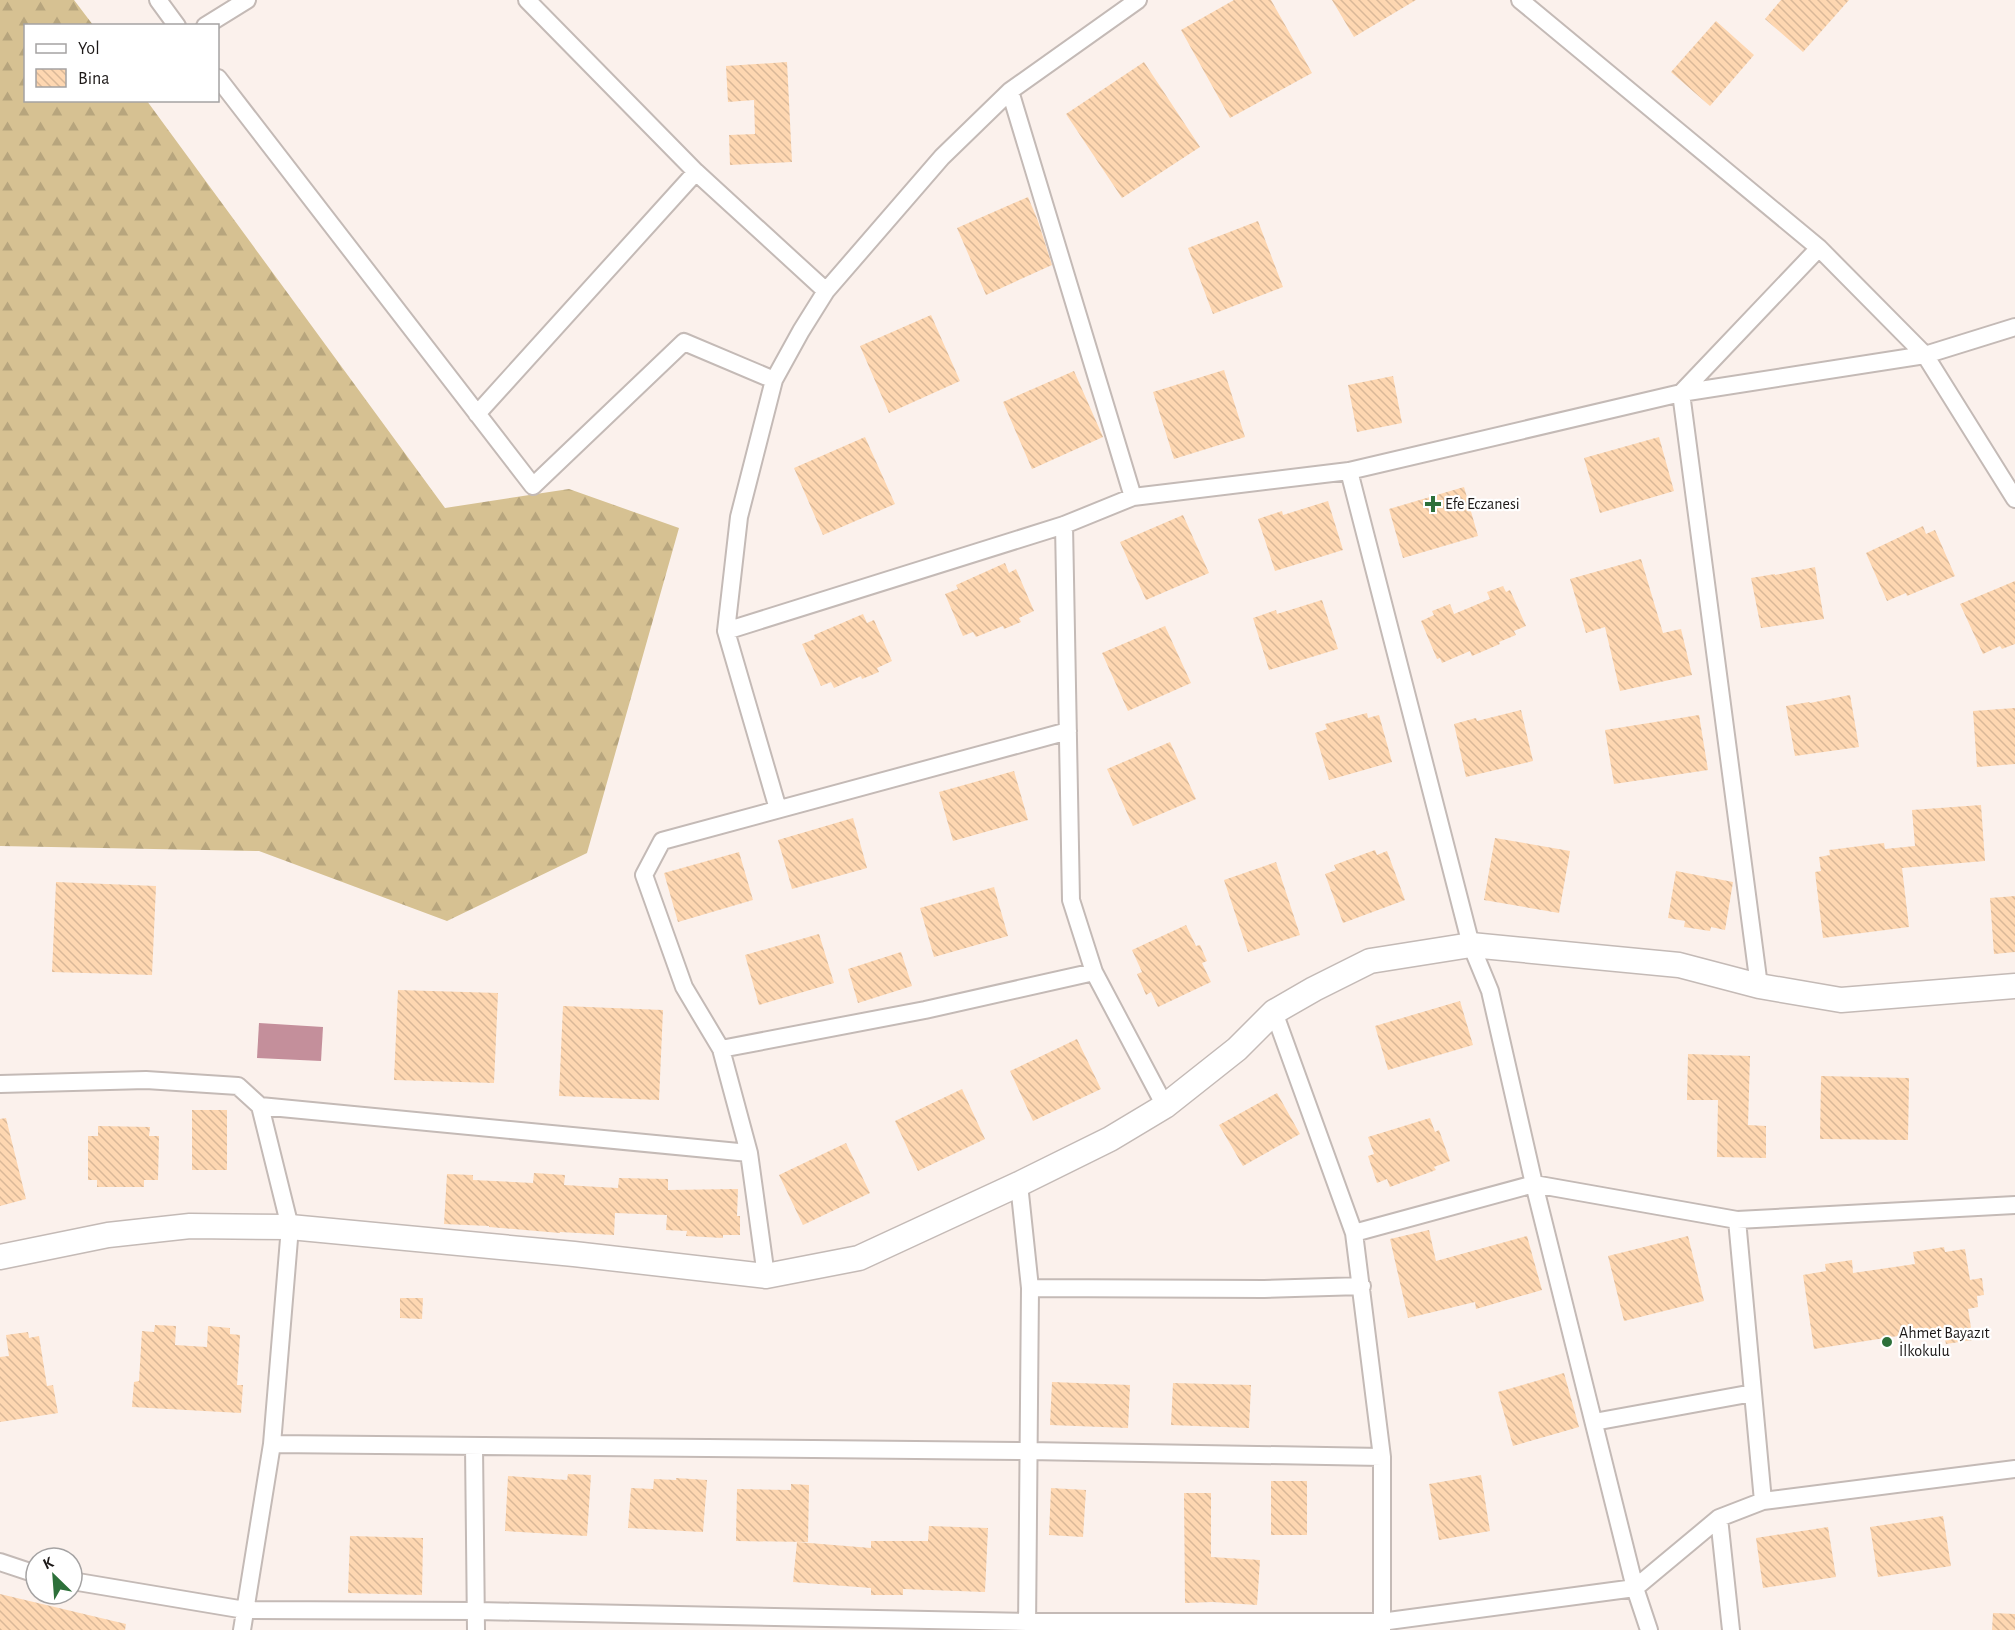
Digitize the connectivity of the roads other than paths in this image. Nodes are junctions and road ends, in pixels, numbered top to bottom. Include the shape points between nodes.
1 (158, 0) edge
2 (247, 0) edge
3 (527, 0) edge
4 (1138, 0) edge
5 (1520, 0) edge
6 (176, 24) edge
7 (208, 24) edge
8 (219, 79) edge
9 (1010, 92) junction
10 (696, 172) junction
11 (1819, 248) junction
12 (826, 291) junction
13 (2015, 327) edge
14 (1925, 355) junction
15 (774, 380) junction
16 (1681, 393) junction
17 (477, 414) junction
18 (1349, 471) junction
19 (1133, 498) junction
20 (2015, 500) edge
21 (1064, 525) junction
22 (726, 631) junction
23 (1068, 731) junction
24 (778, 809) junction
25 (1471, 945) junction
26 (1094, 972) junction
27 (1759, 986) junction
28 (2015, 986) edge
29 (1274, 1012) junction
30 (721, 1049) junction
31 (0, 1084) edge
32 (260, 1106) junction
33 (1165, 1106) junction
34 (749, 1153) junction
35 (1019, 1184) junction
36 (1534, 1184) junction
37 (2015, 1205) edge
38 (1737, 1220) junction
39 (290, 1227) junction
40 (1354, 1233) junction
41 (0, 1257) edge
42 (766, 1276) junction
43 (1362, 1286) junction
44 (1030, 1288) junction
45 (1753, 1393) junction
46 (1594, 1422) junction
47 (272, 1444) junction
48 (474, 1446) junction
49 (1028, 1451) junction
50 (1382, 1457) junction
51 (2015, 1469) edge
52 (1763, 1501) junction
53 (1719, 1518) junction
54 (0, 1562) edge
55 (24, 1570) edge
56 (84, 1583) edge
57 (1635, 1588) junction
58 (245, 1610) junction
59 (477, 1611) junction
60 (1027, 1626) edge
61 (1382, 1626) edge
62 (242, 1630) edge
63 (476, 1630) edge
64 (1649, 1630) edge
65 (1731, 1630) edge

1 - 6 street
2 - 7 street
3 - 10 street
4 - 9 street
5 - 11 street
8 - 17 street
9 - 12 street via 942,157
9 - 19 street
10 - 12 street
10 - 17 street
11 - 14 street
11 - 16 street
12 - 15 street
13 - 14 street
14 - 16 street
14 - 20 street
15 - 17 street via 684,342 533,486
15 - 22 street via 740,517
16 - 18 street
16 - 27 street
18 - 19 street
18 - 25 street
19 - 21 street
21 - 22 street
21 - 23 street
22 - 24 street
23 - 24 street
23 - 26 street via 1071,900
24 - 30 street via 662,841 644,875 684,987
25 - 27 street via 1679,965
25 - 29 street via 1370,961
25 - 36 street via 1490,991
26 - 30 street via 925,1010
26 - 33 street
27 - 28 street via 1840,1000
29 - 33 street via 1238,1049
29 - 40 street
30 - 34 street
31 - 32 street via 146,1080 238,1086
32 - 34 street
32 - 39 street
33 - 35 street via 1110,1139
34 - 42 street
35 - 42 street via 859,1258
35 - 44 street
36 - 38 street
36 - 40 street
36 - 46 street
37 - 38 street
38 - 45 street
39 - 41 street via 190,1226 108,1235
39 - 42 street
39 - 47 street
40 - 43 street
43 - 44 street
43 - 50 street
44 - 49 street
45 - 46 street
45 - 52 street
46 - 57 street
47 - 48 street
47 - 58 street
48 - 49 street
48 - 59 street
49 - 50 street
49 - 60 street
50 - 61 street
51 - 52 street
52 - 53 street
53 - 57 street
53 - 65 street
54 - 55 street
56 - 58 street
57 - 61 street
57 - 64 street
58 - 59 street
58 - 62 street
59 - 60 street
59 - 63 street
60 - 61 street

